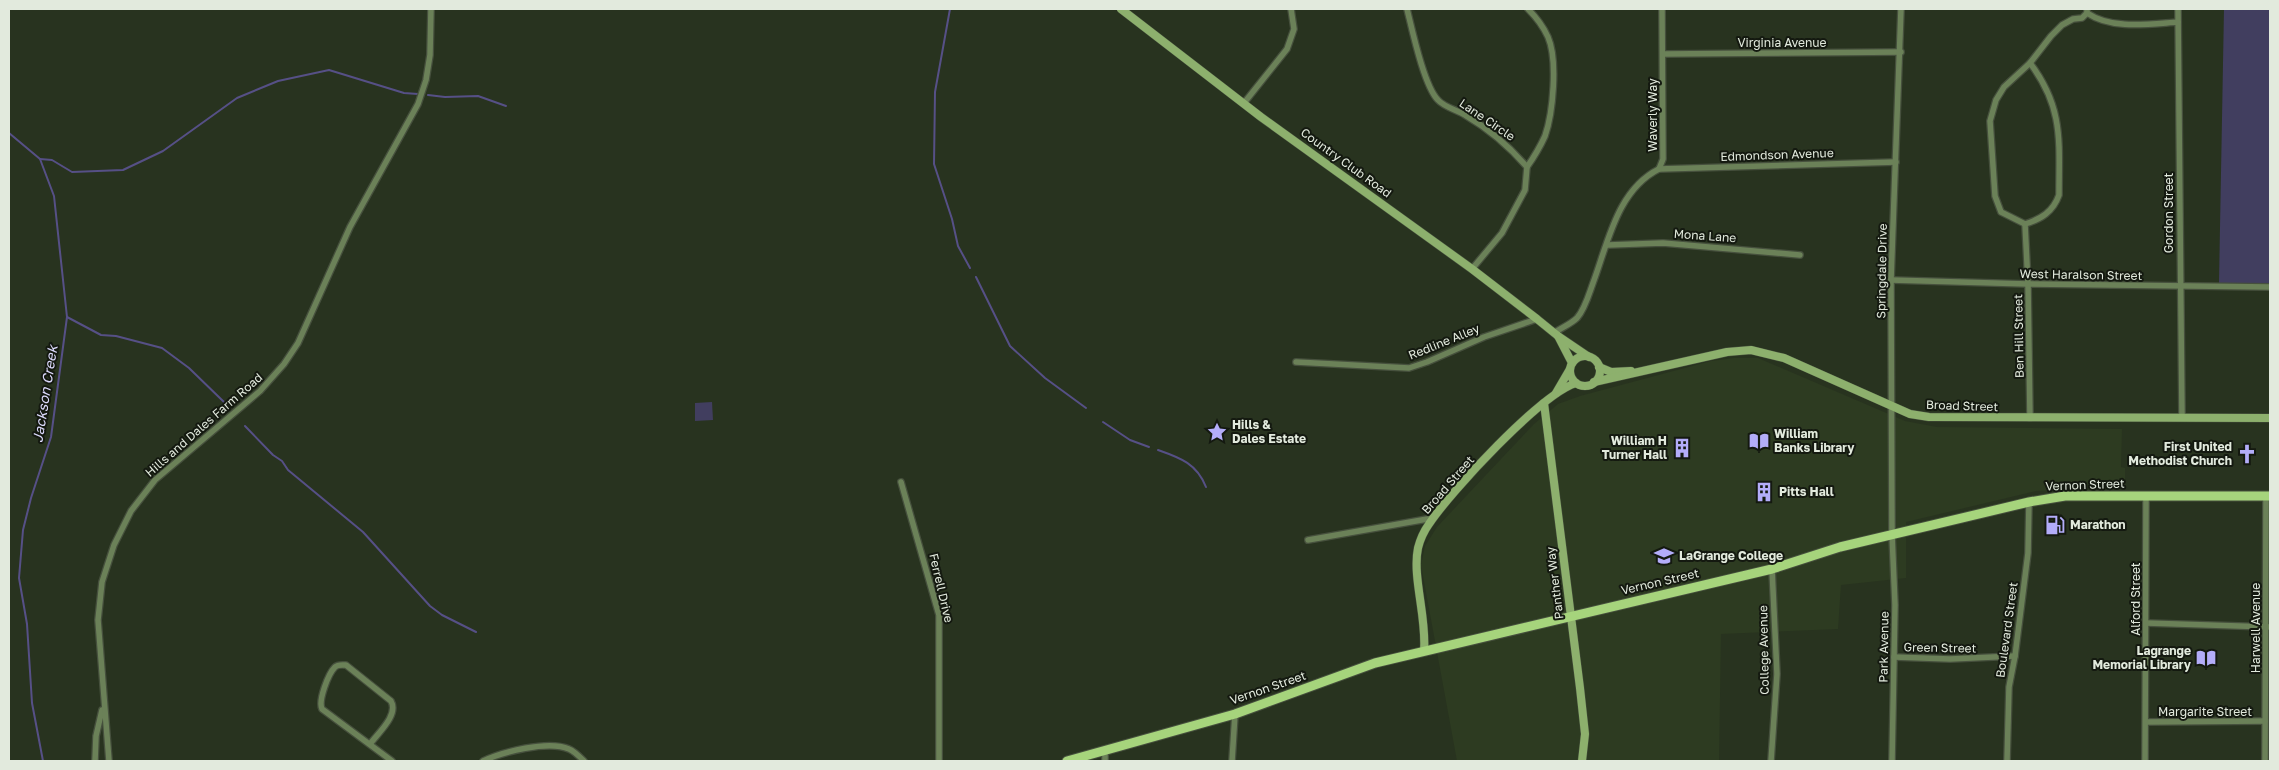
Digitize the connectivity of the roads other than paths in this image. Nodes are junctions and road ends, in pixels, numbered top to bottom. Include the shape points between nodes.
1 (431, 9) edge
2 (1121, 9) edge
3 (1291, 9) edge
4 (1407, 9) edge
5 (1528, 9) edge
6 (1662, 9) edge
7 (1901, 9) edge
8 (2178, 9) edge
9 (2087, 11) edge
10 (2178, 22) junction
11 (1901, 52) junction
12 (1664, 54) junction
13 (2030, 63) junction
14 (1244, 103) junction
15 (1896, 162) junction
16 (1527, 167) junction
17 (1659, 169) junction
18 (2025, 224) junction
19 (1608, 245) junction
20 (1800, 255) dead end
21 (1472, 269) junction
22 (1891, 280) junction
23 (2028, 284) junction
24 (2179, 286) junction
25 (2270, 287) edge
26 (1537, 319) junction
27 (1556, 334) junction
28 (1588, 357) junction
29 (1296, 362) dead end
30 (1571, 366) junction
31 (1599, 368) junction
32 (1639, 371) junction
33 (1594, 382) junction
34 (1576, 383) junction
35 (1556, 393) junction
36 (1544, 403) junction
37 (1891, 405) junction
38 (2030, 418) junction
39 (2182, 418) junction
40 (2270, 418) edge
41 (901, 482) dead end
42 (2146, 496) junction
43 (2268, 496) edge
44 (2029, 502) junction
45 (1433, 518) junction
46 (1892, 534) junction
47 (1308, 540) dead end
48 (1772, 569) junction
49 (1570, 617) junction
50 (2146, 623) junction
51 (2268, 626) edge
52 (1424, 651) junction
53 (2015, 656) junction
54 (1894, 657) junction
55 (103, 703) junction
56 (1235, 714) junction
57 (2265, 721) junction
58 (2146, 722) junction
59 (2268, 740) edge
60 (370, 744) junction
61 (1105, 750) junction
62 (95, 761) edge
63 (109, 761) edge
64 (392, 761) edge
65 (483, 761) edge
66 (584, 761) edge
67 (939, 761) edge
68 (1067, 761) edge
69 (1105, 761) edge
70 (1232, 761) edge
71 (1582, 761) edge
72 (1770, 761) edge
73 (1892, 761) edge
74 (2007, 761) edge
75 (2146, 761) edge
76 (2265, 761) edge

1 - 55 street, Hills and Dales Farm Road via 430,55 418,104 350,227 291,354 260,391 155,480 119,533 105,570 98,607
2 - 14 main road, Country Club Road
3 - 14 street via 1294,29 1286,50
4 - 16 street, Lane Circle via 1416,46 1438,100 1508,145
5 - 16 street via 1549,39 1553,85 1545,136
6 - 12 street, Waverly Way
7 - 11 street, Springdale Drive
8 - 10 street, Gordon Street
9 - 10 street via 2095,19 2111,23
9 - 13 street via 2082,18 2062,25
10 - 24 street, Gordon Street
11 - 12 street, Virginia Avenue
11 - 15 street, Springdale Drive
12 - 17 street, Waverly Way via 1663,159
13 - 18 street via 2049,92 2056,116 2059,195 2056,205 2047,214
13 - 18 street via 2004,87 1990,121 1995,196 2002,212
14 - 21 main road, Country Club Road
15 - 17 street, Edmondson Avenue
15 - 22 street, Springdale Drive
16 - 21 street via 1525,190 1502,233
17 - 19 street, Waverly Way via 1646,176 1619,210
18 - 23 street, Ben Hill Street
19 - 20 street, Mona Lane via 1663,243
19 - 27 street, Waverly Way via 1579,315
21 - 26 main road, Country Club Road
22 - 23 street, West Haralson Street
22 - 37 street, Springdale Drive
23 - 24 street, West Haralson Street
23 - 38 street, Ben Hill Street
24 - 25 street, West Haralson Street
24 - 39 street, Gordon Street
26 - 27 main road, Country Club Road
26 - 29 street, Redline Alley via 1409,368
27 - 28 main road, Country Club Road
27 - 30 main road, Country Club Road
28 - 30 main road via 1577,358
28 - 31 main road via 1596,360
30 - 34 main road
30 - 35 main road, Broad Street
31 - 32 main road, Broad Street via 1611,372
31 - 33 main road via 1599,376
32 - 33 main road, Broad Street
32 - 37 main road, Broad Street via 1727,352 1758,351 1784,358
33 - 34 main road via 1587,385
34 - 35 main road, Broad Street
35 - 36 main road, Broad Street
36 - 45 main road, Broad Street via 1503,441
36 - 49 main road, Panther Way
37 - 38 main road, Broad Street via 1910,414 1929,417
37 - 46 street, Springdale Drive
38 - 39 main road, Broad Street
39 - 40 main road, Broad Street
41 - 67 street, Ferrell Drive via 939,615
42 - 43 main road, Vernon Street
42 - 44 main road, Vernon Street via 2064,496
42 - 50 street, Alford Street
43 - 51 street, Harwell Avenue
44 - 46 main road, Vernon Street
44 - 53 street, Boulevard Street via 2028,553
45 - 47 street
45 - 52 main road, Broad Street via 1422,537 1417,558
46 - 48 main road, Vernon Street
46 - 54 street, Park Avenue
48 - 49 main road, Vernon Street
48 - 72 street, College Avenue via 1777,674
49 - 52 main road, Vernon Street
49 - 71 main road, Panther Way via 1584,734
50 - 51 street
50 - 58 street, Alford Street
51 - 57 street, Harwell Avenue
52 - 56 main road, Vernon Street via 1375,663
53 - 54 street, Green Street
53 - 74 street, Boulevard Street via 2009,687
54 - 73 street, Park Avenue
55 - 62 street, Hills and Dales Farm Road
55 - 63 street, Hills and Dales Farm Road
56 - 61 main road, Vernon Street
56 - 70 street
57 - 58 street, Margarite Street
57 - 59 street, Harwell Avenue
58 - 75 street, Alford Street
59 - 76 street, Harwell Avenue
60 - 60 street via 320,704 335,667 346,666 394,706 393,714
60 - 64 street
61 - 68 main road, Vernon Street
61 - 69 street
65 - 66 street via 546,745 569,749

